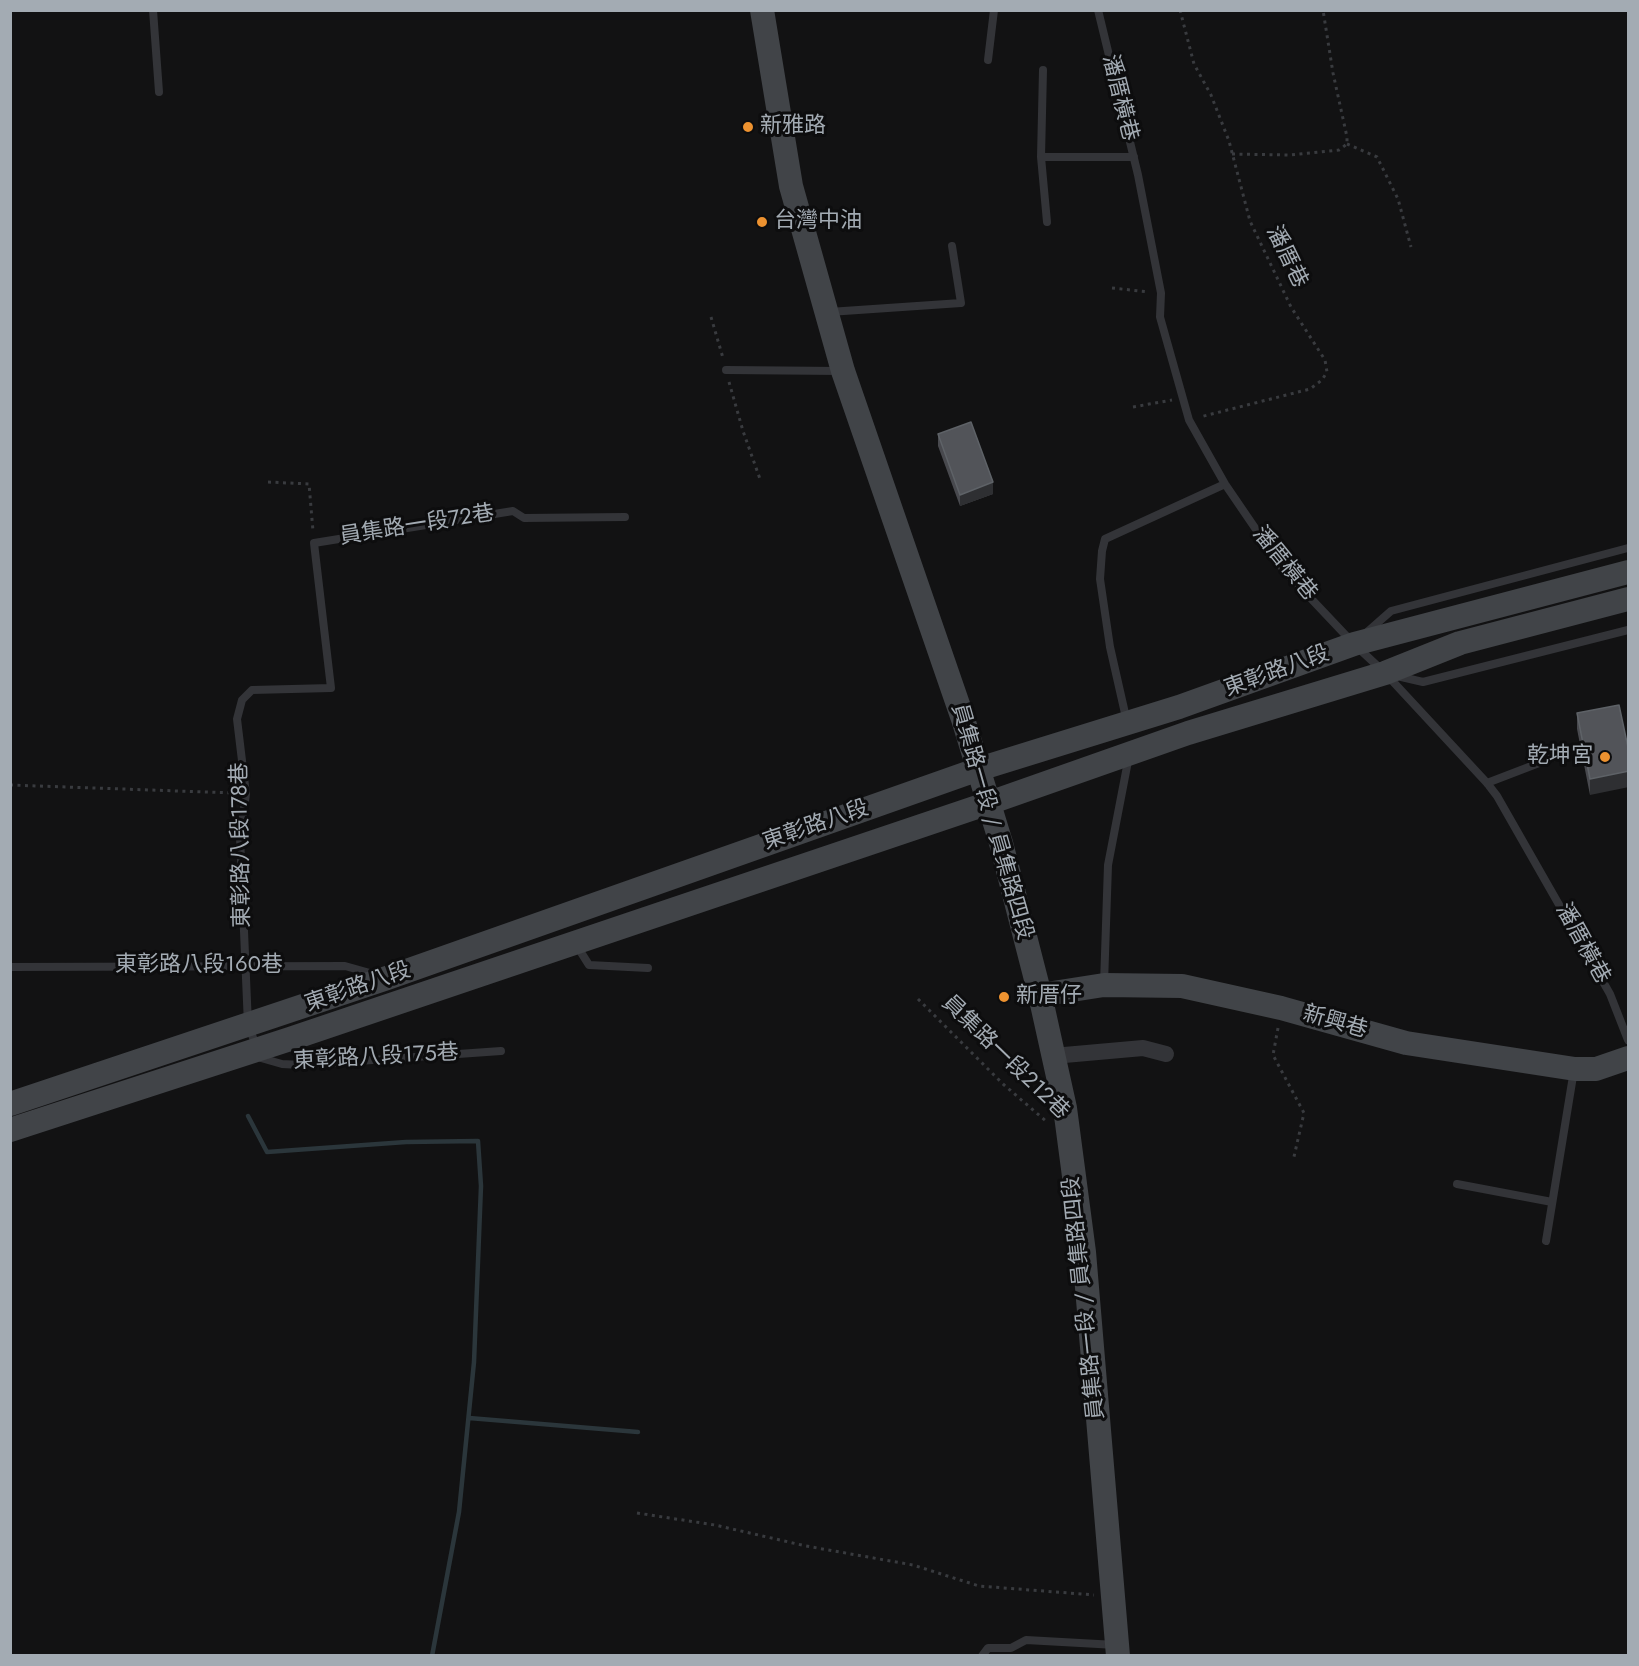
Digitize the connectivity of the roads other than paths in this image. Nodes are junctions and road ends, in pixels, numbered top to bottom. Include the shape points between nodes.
1 (153, 10) edge
2 (762, 10) edge
3 (994, 10) edge
4 (1098, 10) edge
5 (988, 60) dead end
6 (1043, 70) dead end
7 (159, 92) dead end
8 (1041, 157) junction
9 (1134, 157) junction
10 (1047, 222) dead end
11 (952, 246) dead end
12 (827, 313) junction
13 (726, 370) road end
14 (843, 371) junction
15 (1225, 484) junction
16 (625, 517) dead end
17 (314, 543) joint
18 (1629, 548) edge
19 (1629, 572) edge
20 (1629, 599) edge
21 (1629, 630) edge
22 (1354, 644) junction
23 (1385, 673) junction
24 (1127, 723) junction
25 (1130, 755) junction
26 (1560, 755) dead end
27 (978, 769) junction
28 (1487, 783) junction
29 (989, 804) junction
30 (575, 943) junction
31 (245, 966) junction
32 (10, 968) edge
33 (648, 968) dead end
34 (387, 978) junction
35 (1104, 985) junction
36 (1040, 995) junction
37 (248, 1025) junction
38 (1629, 1040) edge
39 (256, 1049) junction
40 (501, 1051) dead end
41 (1166, 1054) dead end
42 (1053, 1056) junction
43 (1629, 1058) edge
44 (1575, 1069) junction
45 (10, 1104) edge
46 (10, 1130) edge
47 (1457, 1184) dead end
48 (1552, 1202) junction
49 (1546, 1241) dead end
50 (1117, 1650) edge
51 (982, 1656) edge

1 - 7 lane
2 - 12 street, 員集路一段 / 員集路四段 via 791,186
3 - 5 lane
4 - 9 lane, 潘厝橫巷
6 - 8 lane
8 - 9 lane
8 - 10 lane
9 - 15 lane, 潘厝橫巷 via 1161,293 1160,317 1189,420
11 - 12 lane via 960,303
12 - 14 street, 員集路一段 / 員集路四段
13 - 14 lane
14 - 27 street, 員集路一段 / 員集路四段
15 - 22 lane, 潘厝橫巷 via 1283,569
15 - 24 lane via 1105,539 1100,579
16 - 17 lane, 員集路一段72巷 via 524,518 513,511
17 - 31 lane, 東彰路八段178巷 via 331,688 252,690 242,700 237,720 246,794 240,837
18 - 22 lane via 1391,611
19 - 22 street, 東彰路八段
20 - 23 street, 東彰路八段 via 1460,643
21 - 23 lane via 1423,682
22 - 23 lane, 潘厝橫巷
22 - 24 street, 東彰路八段
23 - 25 street, 東彰路八段 via 1188,733
23 - 28 lane, 潘厝橫巷
24 - 27 street, 東彰路八段
25 - 29 street, 東彰路八段
25 - 35 lane via 1108,865
26 - 28 lane
27 - 29 street, 員集路一段 / 員集路四段
27 - 34 street, 東彰路八段
28 - 38 lane, 潘厝橫巷 via 1604,984
29 - 30 street, 東彰路八段
29 - 36 street, 員集路一段 / 員集路四段
30 - 33 lane via 589,965
30 - 39 street, 東彰路八段
31 - 32 lane, 東彰路八段160巷
31 - 34 lane, 東彰路八段160巷 via 345,966
31 - 37 lane, 東彰路八段178巷
34 - 37 street, 東彰路八段
35 - 36 street, 新興巷
35 - 44 street, 新興巷 via 1182,986 1281,1008 1406,1043
36 - 42 street, 員集路一段 / 員集路四段
37 - 39 lane, 東彰路八段178巷
37 - 45 street, 東彰路八段
39 - 40 lane, 東彰路八段175巷 via 261,1058 301,1065
39 - 46 street, 東彰路八段
41 - 42 street via 1143,1048
42 - 50 street, 員集路一段 / 員集路四段 via 1065,1108 1084,1252
43 - 44 street, 新興巷 via 1596,1069
44 - 48 lane
47 - 48 lane
48 - 49 lane
50 - 51 lane via 1026,1640 1011,1648 988,1648

